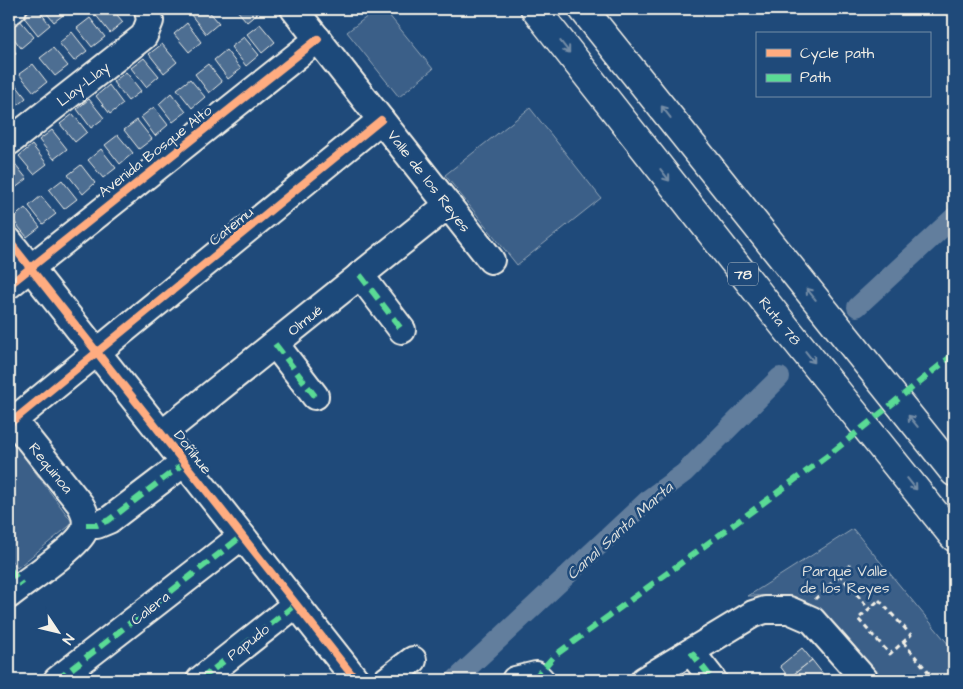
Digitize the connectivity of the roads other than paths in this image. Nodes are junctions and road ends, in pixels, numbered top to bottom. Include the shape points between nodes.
1 (12, 9) edge
2 (294, 9) edge
3 (535, 9) edge
4 (583, 9) edge
5 (9, 12) edge
6 (149, 15) edge
7 (318, 40) junction
8 (381, 120) junction
9 (9, 142) edge
10 (448, 205) junction
11 (9, 241) edge
12 (491, 260) dead end
13 (30, 268) junction
14 (360, 276) junction
15 (9, 285) edge
16 (402, 330) dead end
17 (274, 344) junction
18 (98, 353) junction
19 (316, 396) dead end
20 (10, 420) edge
21 (162, 434) junction
22 (184, 463) junction
23 (954, 472) edge
24 (86, 525) junction
25 (242, 536) junction
26 (954, 536) edge
27 (13, 582) edge
28 (296, 604) junction
29 (691, 652) junction
30 (413, 660) dead end
31 (57, 680) edge
32 (200, 680) edge
33 (356, 680) edge
34 (387, 680) edge
35 (644, 680) edge
36 (714, 680) edge
37 (865, 680) edge

1 - 5 street
2 - 7 street, Valle de los Reyes
3 -> 26 highway, Ruta 78 / 78
23 -> 4 highway, 78
6 - 9 street, Llay-Llay via 144,36
7 - 8 street, Valle de los Reyes
7 - 13 street, Avenida Bosque Alto
8 - 10 street, Valle de los Reyes
8 - 18 street, Catemu
10 - 12 street, Valle de los Reyes
10 - 14 street, Olmué
11 - 13 street, Doñihue
13 - 15 street, Avenida Bosque Alto
13 - 18 street, Doñihue
14 - 16 street
14 - 17 street, Olmué
17 - 19 street
17 - 21 street, Olmué
18 - 20 street, Catemu
18 - 21 street, Doñihue
20 - 24 street, Requinoa via 80,504
21 - 22 street, Doñihue
22 - 24 street via 109,520
22 - 25 street, Doñihue
24 - 27 street via 76,542
25 - 28 street, Doñihue
25 - 31 street, Calera
28 - 32 street, Papudo
28 - 33 street, Doñihue
29 - 35 street
29 - 36 street
29 - 37 street via 753,614 783,609 801,614 821,628
30 - 34 street

